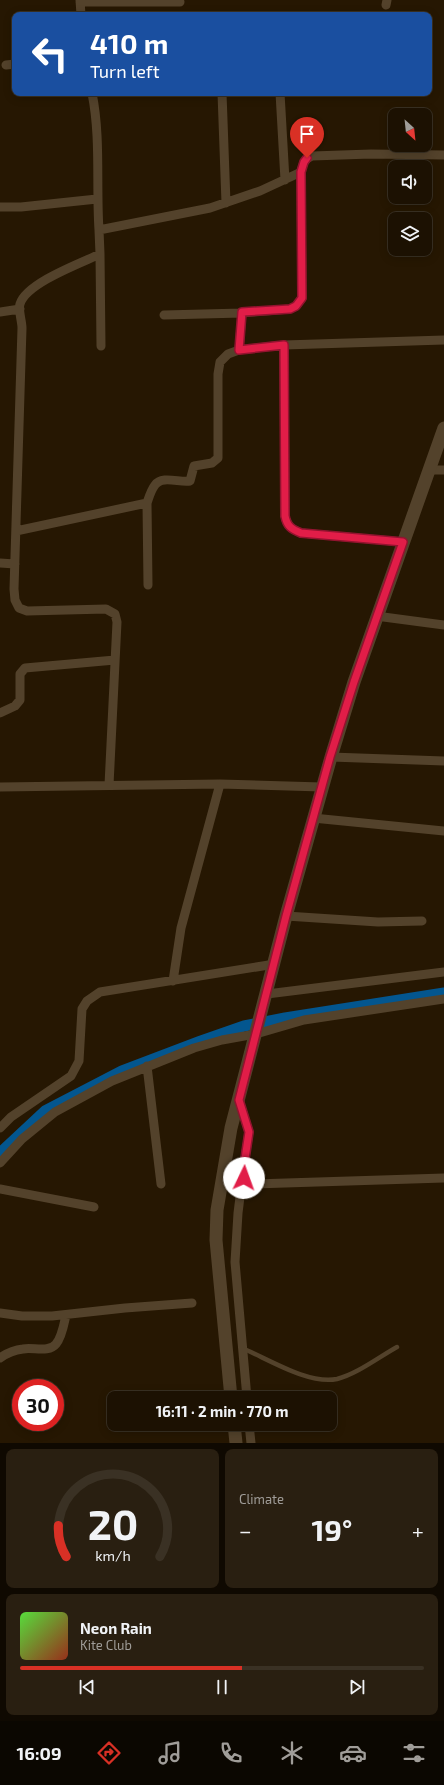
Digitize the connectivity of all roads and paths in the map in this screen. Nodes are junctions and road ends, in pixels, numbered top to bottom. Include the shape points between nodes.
1 (80, 1) edge
2 (180, 2) dead end
3 (81, 12) edge
4 (92, 96) edge
5 (222, 96) edge
6 (280, 96) edge
7 (444, 155) edge
8 (301, 172) junction
9 (285, 180) junction
10 (97, 199) junction
11 (226, 203) junction
12 (0, 207) edge
13 (99, 230) junction
14 (100, 254) junction
15 (20, 309) junction
16 (0, 312) edge
17 (242, 312) junction
18 (164, 315) dead end
19 (444, 340) edge
20 (284, 345) junction
21 (101, 346) dead end
22 (239, 350) junction
23 (444, 428) edge
24 (429, 470) junction
25 (444, 470) edge
26 (147, 503) junction
27 (16, 531) junction
28 (403, 542) junction
29 (0, 563) edge
30 (15, 564) junction
31 (148, 585) dead end
32 (376, 616) junction
33 (444, 625) edge
34 (115, 660) junction
35 (0, 713) edge
36 (330, 757) junction
37 (444, 761) edge
38 (220, 784) junction
39 (109, 785) junction
40 (0, 787) edge
41 (322, 787) junction
42 (314, 818) junction
43 (444, 831) edge
44 (286, 916) junction
45 (422, 921) dead end
46 (275, 964) junction
47 (444, 972) edge
48 (173, 981) junction
49 (267, 994) junction
50 (444, 999) edge
51 (257, 1031) junction
52 (147, 1066) junction
53 (239, 1100) junction
54 (0, 1128) edge
55 (0, 1163) edge
56 (243, 1172) junction
57 (444, 1178) edge
58 (161, 1184) dead end
59 (0, 1189) edge
60 (94, 1207) dead end
61 (192, 1303) dead end
62 (0, 1313) edge
63 (66, 1315) junction
64 (397, 1347) dead end
65 (242, 1348) junction
66 (0, 1358) edge
67 (231, 1391) edge
68 (246, 1391) edge
69 (235, 1431) edge
70 (250, 1431) edge
71 (236, 1443) edge
72 (251, 1443) edge

1 - 2 street
1 - 3 street
4 - 10 street via 97,127
5 - 11 street
6 - 9 street
7 - 8 street via 312,156 304,162
8 - 9 street
8 - 17 street via 302,298 290,309
9 - 11 street
10 - 12 street
10 - 13 street
11 - 13 street
13 - 14 street
14 - 15 street via 42,282 21,302
14 - 21 street
15 - 16 street
15 - 27 street via 22,328
17 - 18 street
17 - 22 street
19 - 20 street
20 - 22 street
20 - 28 street via 287,525 301,533
22 - 26 street via 228,354 220,362 218,458 212,463 194,466 190,481 158,482 154,485
23 - 24 main road
24 - 25 street
24 - 28 main road
26 - 27 street
26 - 31 street
27 - 30 street
28 - 32 main road
29 - 30 street
30 - 34 street via 15,600 19,608 28,611 106,609 115,614
32 - 33 street
32 - 36 main road
34 - 35 street via 25,668 20,674 20,700
34 - 39 street
36 - 37 street
36 - 41 main road
38 - 39 street
38 - 41 street
38 - 48 street via 185,914
39 - 40 street
41 - 42 main road
42 - 43 street
42 - 44 main road
44 - 45 street via 378,922
44 - 46 main road
46 - 48 street
46 - 49 main road
47 - 49 street
48 - 54 street via 100,992 92,996 82,1009 79,1061 71,1076 11,1117
49 - 51 main road
50 - 51 street via 304,1020
51 - 52 street via 208,1043
51 - 53 main road
52 - 55 street via 112,1081 55,1112 22,1139
52 - 58 street
53 - 56 street via 249,1132
53 - 67 main road via 231,1128 217,1210 216,1240
56 - 57 street via 247,1182 253,1184
56 - 65 street via 235,1262
59 - 60 street
61 - 63 street
62 - 63 street
63 - 66 street via 56,1345 50,1348 24,1348
64 - 65 lane via 337,1379 320,1380 304,1376
65 - 68 street
69 - 71 main road
70 - 72 street

